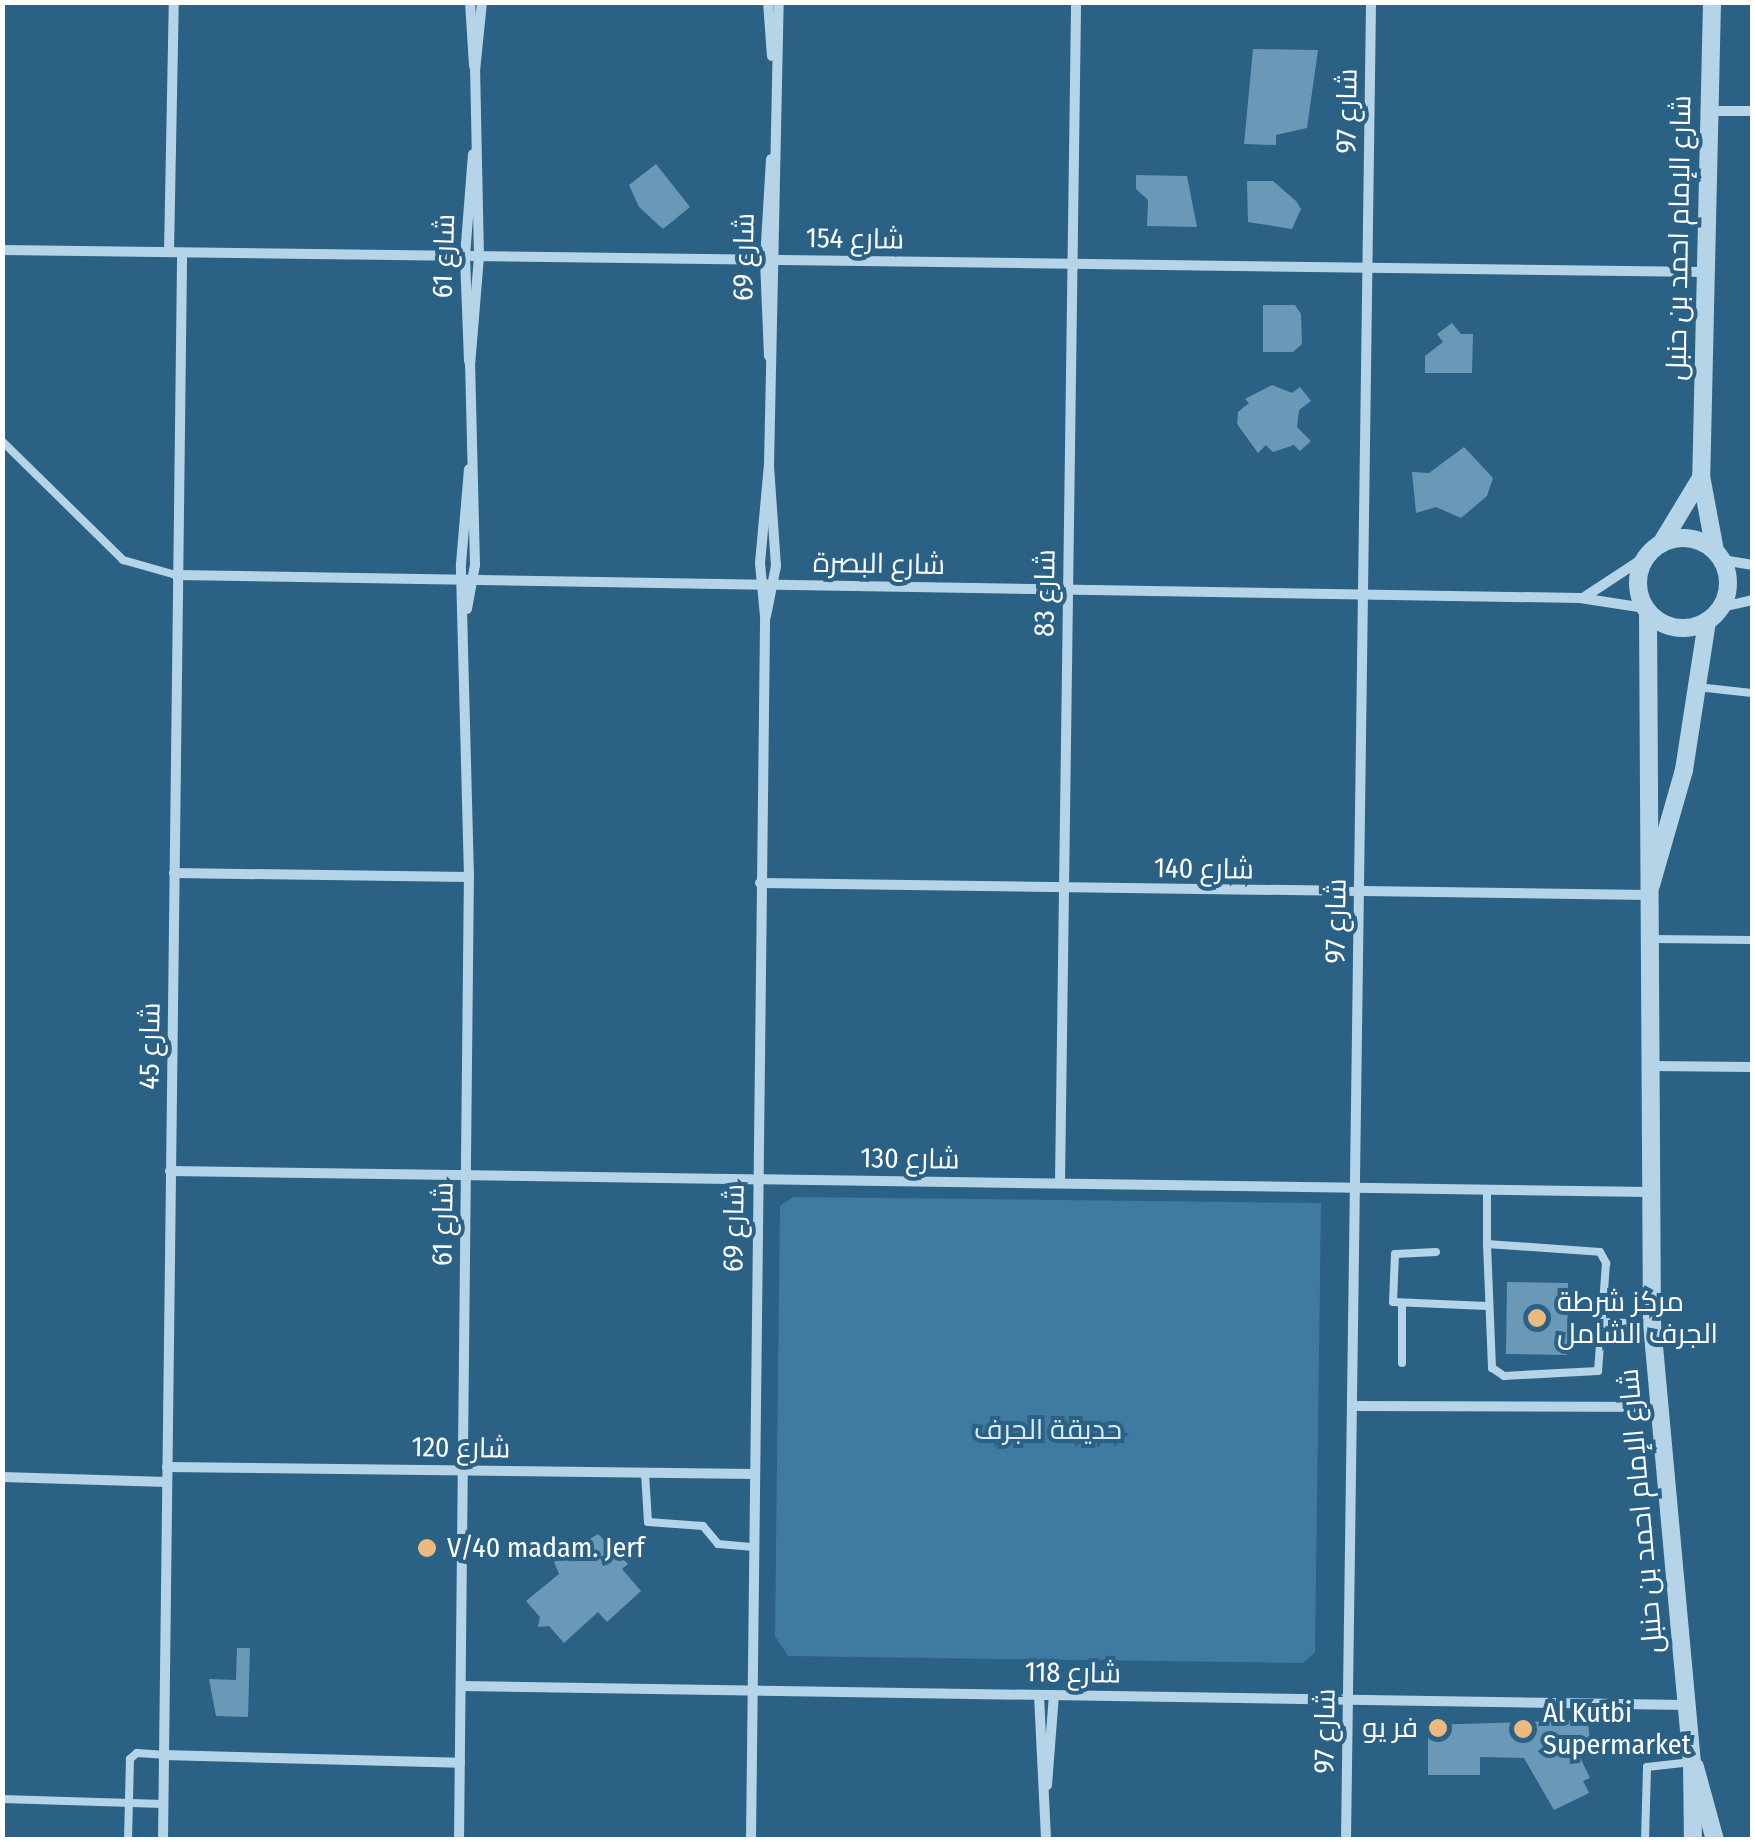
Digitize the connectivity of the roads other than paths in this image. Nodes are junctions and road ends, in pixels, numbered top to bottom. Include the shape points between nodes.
1 (174, 2) edge
2 (470, 2) edge
3 (482, 2) edge
4 (768, 2) edge
5 (779, 2) edge
6 (1076, 2) edge
7 (1371, 2) edge
8 (1712, 2) edge
9 (774, 64) junction
10 (475, 71) junction
11 (1710, 111) junction
12 (1752, 111) edge
13 (475, 148) junction
14 (773, 153) junction
15 (2, 250) edge
16 (169, 252) junction
17 (182, 253) junction
18 (465, 256) junction
19 (479, 256) junction
20 (765, 260) junction
21 (778, 260) junction
22 (1073, 264) junction
23 (1367, 268) junction
24 (1706, 272) junction
25 (770, 362) junction
26 (470, 366) junction
27 (2, 441) edge
28 (769, 464) junction
29 (1701, 476) junction
30 (1654, 550) junction
31 (1718, 556) junction
32 (1752, 566) edge
33 (176, 576) junction
34 (468, 580) junction
35 (760, 584) junction
36 (774, 585) junction
37 (1068, 589) junction
38 (1363, 594) junction
39 (1580, 598) junction
40 (1752, 600) edge
41 (1722, 607) junction
42 (1646, 610) junction
43 (765, 616) junction
44 (1708, 622) junction
45 (1697, 687) junction
46 (1752, 692) edge
47 (174, 873) junction
48 (469, 877) junction
49 (760, 883) junction
50 (1064, 889) junction
51 (1358, 894) junction
52 (1648, 895) junction
53 (1653, 939) junction
54 (1752, 940) edge
55 (1651, 1066) junction
56 (1752, 1067) edge
57 (170, 1171) junction
58 (466, 1175) junction
59 (757, 1179) junction
60 (1060, 1183) junction
61 (1356, 1188) junction
62 (1486, 1190) junction
63 (1649, 1192) junction
64 (1487, 1244) junction
65 (1436, 1252) dead end
66 (1402, 1305) junction
67 (1486, 1306) junction
68 (1604, 1322) junction
69 (1652, 1324) junction
70 (1402, 1363) dead end
71 (1352, 1406) junction
72 (1660, 1408) junction
73 (167, 1467) junction
74 (463, 1471) junction
75 (646, 1473) junction
76 (754, 1474) junction
77 (2, 1476) edge
78 (166, 1482) junction
79 (754, 1547) junction
80 (460, 1686) junction
81 (752, 1690) junction
82 (1039, 1694) junction
83 (1054, 1695) junction
84 (1348, 1700) junction
85 (1685, 1704) junction
86 (164, 1755) junction
87 (1692, 1762) junction
88 (460, 1763) junction
89 (1045, 1791) junction
90 (2, 1799) edge
91 (129, 1803) junction
92 (163, 1804) junction
93 (128, 1840) edge
94 (163, 1840) edge
95 (459, 1840) edge
96 (751, 1840) edge
97 (1046, 1840) edge
98 (1346, 1840) edge
99 (1645, 1840) edge
100 (1693, 1840) edge
101 (1715, 1840) edge

1 - 16 street
2 - 10 street, شارع 61
3 - 10 street, شارع 61
4 - 9 street, شارع 69
5 - 9 street, شارع 69
6 - 22 street, شارع 83
7 - 23 street, شارع 97
8 - 11 street, شارع الإمام احمد بن حنبل
9 - 14 street, شارع 69
10 - 13 street, شارع 61
11 - 12 street
11 - 24 street, شارع الإمام احمد بن حنبل
13 - 18 street, شارع 61
13 - 19 street, شارع 61
14 - 20 street, شارع 69
14 - 21 street, شارع 69
15 - 16 street, شارع 154
16 - 17 street, شارع 154
17 - 18 street, شارع 154
17 - 33 street, شارع 45
18 - 19 street, شارع 154
18 - 26 street, شارع 61
19 - 20 street, شارع 154
19 - 26 street, شارع 61
20 - 21 street, شارع 154
20 - 25 street, شارع 69
21 - 22 street, شارع 154
21 - 25 street, شارع 69
22 - 23 street, شارع 154
22 - 37 street, شارع 83
23 - 24 street, شارع 154
23 - 38 street, شارع 97
24 - 29 street, شارع الإمام احمد بن حنبل
25 - 28 street, شارع 69
26 - 34 street, شارع 61
27 - 33 lane via 124,560
28 - 35 street, شارع 69
28 - 36 street, شارع 69
29 - 30 street, شارع الإمام احمد بن حنبل
29 - 31 street, شارع الإمام احمد بن حنبل
30 - 31 street via 1689,539
30 - 39 street, شارع البصرة via 1617,581
30 - 42 street via 1638,576
31 - 32 street
31 - 41 street via 1728,588
33 - 34 street, شارع البصرة
33 - 47 street, شارع 45
34 - 35 street, شارع البصرة
34 - 48 street, شارع 61
35 - 36 street, شارع البصرة
35 - 43 street, شارع 69
36 - 37 street, شارع البصرة
36 - 43 street, شارع 69
37 - 38 street, شارع البصرة
37 - 50 street, شارع 83
38 - 39 street, شارع البصرة
38 - 51 street, شارع 97
39 - 42 street, شارع البصرة
40 - 41 street
41 - 44 street
42 - 44 street via 1676,628
42 - 52 street, شارع الإمام احمد بن حنبل
43 - 49 street, شارع 69
44 - 45 street, شارع الإمام احمد بن حنبل
45 - 46 lane
45 - 52 street, شارع الإمام احمد بن حنبل via 1684,770
47 - 48 street
47 - 57 street, شارع 45
48 - 58 street, شارع 61
49 - 50 street, شارع 140
49 - 59 street, شارع 69
50 - 51 street, شارع 140
50 - 60 street, شارع 83
51 - 52 street, شارع 140
51 - 61 street, شارع 97
52 - 53 street, شارع الإمام احمد بن حنبل
53 - 54 lane
53 - 55 street, شارع الإمام احمد بن حنبل
55 - 56 street
55 - 63 street, شارع الإمام احمد بن حنبل
57 - 58 street, شارع 130
57 - 73 street, شارع 45
58 - 59 street, شارع 130
58 - 74 street, شارع 61
59 - 60 street, شارع 130
59 - 76 street, شارع 69
60 - 61 street, شارع 130
61 - 62 street, شارع 130
61 - 71 street, شارع 97
62 - 63 street, شارع 130
62 - 64 lane
63 - 69 street, شارع الإمام احمد بن حنبل
64 - 67 lane
64 - 68 lane via 1596,1248 1606,1263
65 - 66 lane via 1392,1257 1390,1293
66 - 67 lane
66 - 70 lane
67 - 68 lane via 1488,1362 1504,1376 1593,1375 1603,1360
68 - 69 lane
69 - 72 street, شارع الإمام احمد بن حنبل
71 - 72 street
71 - 84 street, شارع 97
72 - 85 street, شارع الإمام احمد بن حنبل
73 - 74 street, شارع 120
73 - 78 street, شارع 45
74 - 75 street, شارع 120
74 - 80 street, شارع 61
75 - 76 street, شارع 120
75 - 79 lane via 648,1522 703,1526 718,1544
76 - 79 street, شارع 69
77 - 78 street
78 - 86 street, شارع 45
79 - 81 street, شارع 69
80 - 81 street, شارع 118
80 - 88 street, شارع 61
81 - 82 street, شارع 118
81 - 96 street, شارع 69
82 - 83 street, شارع 118
82 - 89 street
83 - 84 street, شارع 118
83 - 89 street
84 - 85 street, شارع 118
84 - 98 street, شارع 97
85 - 87 street, شارع الإمام احمد بن حنبل
86 - 88 street
86 - 91 lane via 132,1756
86 - 92 street, شارع 45
87 - 99 lane via 1647,1767
87 - 100 street, شارع الإمام احمد بن حنبل
87 - 101 street, شارع الإمام احمد بن حنبل
88 - 95 street, شارع 61
89 - 97 street
90 - 91 lane
91 - 92 lane
91 - 93 lane
92 - 94 street, شارع 45

